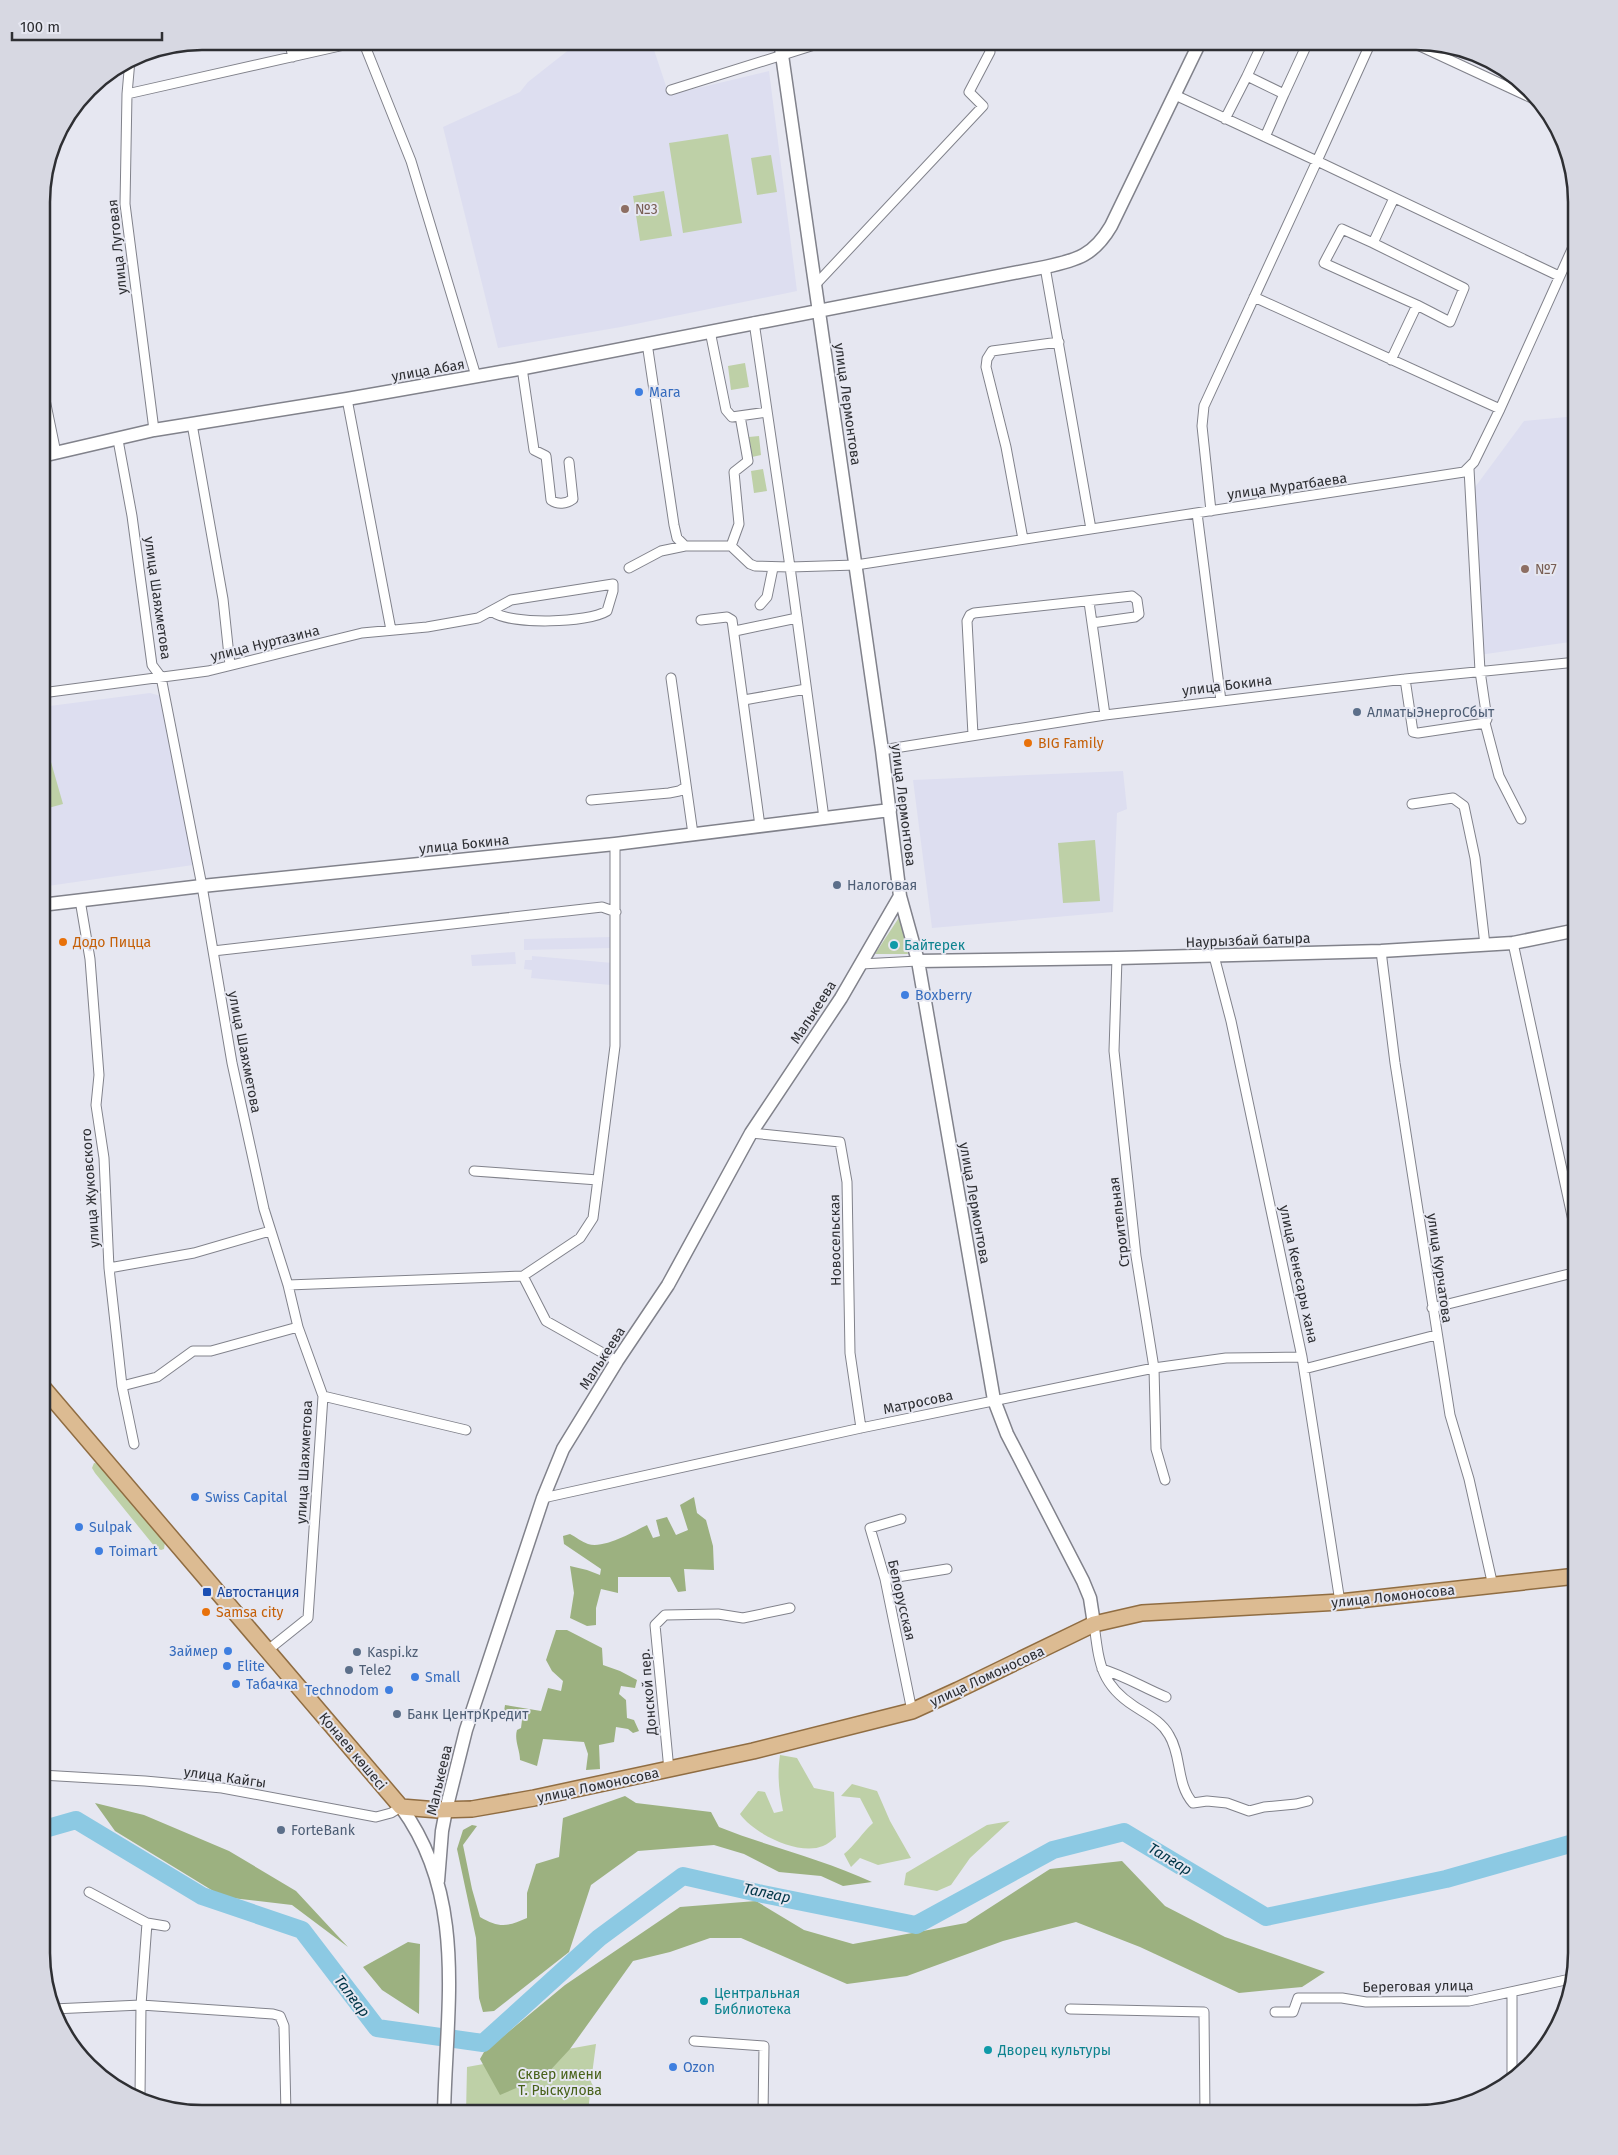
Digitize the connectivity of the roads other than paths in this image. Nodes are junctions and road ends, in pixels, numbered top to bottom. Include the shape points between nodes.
1 (291, 50) edge
2 (323, 50) edge
3 (366, 50) edge
4 (782, 50) edge
5 (799, 50) edge
6 (989, 50) edge
7 (1196, 50) edge
8 (1259, 50) edge
9 (1304, 50) edge
10 (1367, 50) edge
11 (1429, 50) edge
12 (783, 55) junction
13 (293, 57) junction
14 (129, 69) edge
15 (1247, 76) junction
16 (672, 90) dead end
17 (127, 94) junction
18 (1284, 94) junction
19 (1175, 95) junction
20 (1525, 95) edge
21 (1225, 119) junction
22 (1264, 137) junction
23 (1317, 161) junction
24 (1394, 198) junction
25 (1373, 243) junction
26 (1568, 257) edge
27 (1045, 268) junction
28 (1559, 276) junction
29 (817, 284) junction
30 (1254, 297) junction
31 (1417, 305) junction
32 (820, 310) junction
33 (754, 322) junction
34 (710, 331) junction
35 (1059, 342) junction
36 (647, 343) junction
37 (1391, 360) junction
38 (522, 368) junction
39 (476, 376) junction
40 (347, 399) junction
41 (1500, 409) junction
42 (768, 412) junction
43 (740, 416) junction
44 (50, 424) edge
45 (192, 424) junction
46 (154, 430) junction
47 (118, 440) junction
48 (56, 453) junction
49 (50, 454) edge
50 (569, 462) dead end
51 (1469, 469) junction
52 (1212, 511) junction
53 (1197, 513) junction
54 (1090, 529) junction
55 (1023, 539) junction
56 (685, 546) junction
57 (731, 546) junction
58 (856, 565) junction
59 (790, 567) junction
60 (629, 568) dead end
61 (773, 568) junction
62 (1089, 602) junction
63 (760, 605) dead end
64 (493, 612) junction
65 (797, 618) junction
66 (701, 620) dead end
67 (1092, 623) junction
68 (391, 630) junction
69 (734, 631) junction
70 (1568, 663) edge
71 (230, 665) junction
72 (1480, 671) junction
73 (161, 677) junction
74 (671, 678) dead end
75 (1405, 679) junction
76 (806, 689) junction
77 (50, 692) edge
78 (744, 700) junction
79 (1222, 701) junction
80 (1105, 715) junction
81 (1485, 723) junction
82 (973, 735) junction
83 (882, 750) junction
84 (686, 787) junction
85 (592, 800) dead end
86 (1412, 804) dead end
87 (890, 810) junction
88 (824, 818) junction
89 (1521, 819) dead end
90 (760, 826) junction
91 (693, 834) junction
92 (615, 844) junction
93 (202, 886) junction
94 (900, 896) junction
95 (80, 900) junction
96 (50, 904) edge
97 (616, 912) junction
98 (1568, 932) edge
99 (1513, 943) junction
100 (1485, 944) junction
101 (1381, 950) junction
102 (213, 951) junction
103 (1214, 956) junction
104 (1117, 958) junction
105 (918, 961) junction
106 (861, 964) junction
107 (751, 1133) junction
108 (474, 1171) dead end
109 (598, 1180) junction
110 (1568, 1197) edge
111 (270, 1231) junction
112 (109, 1268) junction
113 (1568, 1274) edge
114 (523, 1276) junction
115 (288, 1285) junction
116 (1432, 1308) junction
117 (298, 1327) junction
118 (1436, 1335) junction
119 (1302, 1357) junction
120 (617, 1362) junction
121 (1154, 1368) junction
122 (1304, 1369) junction
123 (122, 1386) junction
124 (50, 1396) edge
125 (323, 1396) junction
126 (994, 1400) junction
127 (861, 1428) junction
128 (466, 1430) dead end
129 (134, 1444) dead end
130 (1165, 1480) dead end
131 (543, 1498) junction
132 (901, 1519) dead end
133 (947, 1569) dead end
134 (1568, 1577) edge
135 (884, 1580) junction
136 (1493, 1586) junction
137 (1340, 1602) junction
138 (790, 1608) dead end
139 (1094, 1624) junction
140 (268, 1650) junction
141 (1102, 1669) junction
142 (1166, 1697) dead end
143 (912, 1711) junction
144 (669, 1770) junction
145 (50, 1776) edge
146 (1308, 1801) dead end
147 (400, 1807) junction
148 (446, 1810) junction
149 (438, 1881) junction
150 (89, 1892) dead end
151 (147, 1923) junction
152 (164, 1926) dead end
153 (1566, 1980) edge
154 (1512, 1992) junction
155 (141, 2005) junction
156 (61, 2009) edge
157 (1070, 2009) dead end
158 (1275, 2012) dead end
159 (694, 2041) dead end
160 (1512, 2071) edge
161 (140, 2091) edge
162 (286, 2105) edge
163 (444, 2105) edge
164 (763, 2105) edge
165 (1205, 2105) edge

1 - 13 street
2 - 13 street
3 - 39 street via 410,161
4 - 12 main road, улица Лермонтова
5 - 12 street
6 - 29 street via 970,92 983,106
7 - 19 main road, улица Абая
8 - 15 street
9 - 18 street
10 - 23 street
11 - 20 street
12 - 16 street
12 - 29 main road, улица Лермонтова
13 - 17 street
14 - 17 street, улица Луговая
15 - 18 street
15 - 21 street
17 - 46 street, улица Луговая via 125,204
18 - 22 street
19 - 21 street
19 - 27 main road, улица Абая via 1102,241 1079,258
21 - 22 street
22 - 23 street
23 - 24 street
23 - 30 street
24 - 25 street
24 - 28 street
25 - 31 street via 1342,229 1324,263
25 - 31 street via 1464,288 1450,322
26 - 28 street
27 - 32 main road, улица Абая
27 - 35 street
28 - 41 street
29 - 32 main road, улица Лермонтова
30 - 37 street
30 - 52 street via 1203,411
31 - 37 street
32 - 33 main road, улица Абая
32 - 58 main road, улица Лермонтова
33 - 34 main road, улица Абая
33 - 42 street
34 - 36 main road, улица Абая
34 - 43 street via 726,410 732,417
35 - 54 street
35 - 55 street via 992,351 987,359 986,367 1006,447
36 - 38 main road, улица Абая
36 - 56 street via 674,525 677,538
37 - 41 street
38 - 39 main road, улица Абая
38 - 50 street via 534,450 546,456 551,500 555,503 562,504 573,498
39 - 40 main road, улица Абая
40 - 45 main road, улица Абая
40 - 68 street
41 - 51 street
42 - 43 street
42 - 59 street
43 - 57 street via 748,462 734,472 739,524
44 - 48 street
45 - 46 main road, улица Абая
45 - 71 street
46 - 47 main road, улица Абая
47 - 48 main road, улица Абая
47 - 73 street, улица Шаяхметова via 152,665
48 - 49 main road, улица Абая
51 - 52 street, улица Муратбаева via 1451,476
51 - 72 street
52 - 53 street, улица Муратбаева
53 - 54 street, улица Муратбаева
53 - 79 street
54 - 55 street, улица Муратбаева
55 - 58 street, улица Муратбаева
56 - 57 street
56 - 60 street via 662,551
57 - 61 street, улица Муратбаева via 750,564
58 - 59 street, улица Муратбаева
58 - 83 main road, улица Лермонтова
59 - 61 street, улица Муратбаева
59 - 65 street
61 - 63 street via 767,597
62 - 67 street
62 - 67 street via 1132,596 1137,600 1139,614 1135,617
62 - 82 street via 970,615 967,620
64 - 64 street, улица Нуртазина via 521,619 571,620 595,616 607,611 613,584 511,600
64 - 68 street, улица Нуртазина via 436,626
65 - 69 street
65 - 76 street
66 - 69 street via 730,617
67 - 80 street
68 - 71 street, улица Нуртазина via 362,633
69 - 78 street
70 - 72 street, улица Бокина
71 - 73 street, улица Нуртазина
72 - 75 street, улица Бокина
72 - 81 street
73 - 77 street, улица Нуртазина
73 - 93 street, улица Шаяхметова
74 - 84 street
75 - 79 street, улица Бокина
75 - 81 street via 1413,732
76 - 78 street
76 - 88 street
78 - 90 street
79 - 80 street, улица Бокина
80 - 82 street, улица Бокина
81 - 89 street via 1499,776
82 - 83 street, улица Бокина
83 - 87 main road, улица Лермонтова
84 - 85 street via 669,793
84 - 91 street
86 - 100 street via 1453,798 1464,806 1475,858
87 - 88 main road, улица Бокина
87 - 94 main road, улица Лермонтова
88 - 90 main road, улица Бокина
90 - 91 main road, улица Бокина
91 - 92 main road, улица Бокина
92 - 93 main road, улица Бокина
92 - 97 street
93 - 95 main road, улица Бокина
93 - 102 street, улица Шаяхметова
94 - 105 main road, улица Лермонтова
94 - 106 main road, Малькеева
95 - 96 main road, улица Бокина
95 - 112 street, улица Жуковского via 90,960 99,1075 96,1104 104,1158
97 - 102 street via 602,907
97 - 109 street via 615,1046
98 - 99 main road, Наурызбай батыра
99 - 100 main road, Наурызбай батыра
99 - 110 street
100 - 101 main road, Наурызбай батыра
101 - 103 main road, Наурызбай батыра
101 - 116 street, улица Курчатова
102 - 111 street, улица Шаяхметова via 232,1063
103 - 104 main road, Наурызбай батыра
103 - 119 street, улица Кенесары хана via 1231,1020
104 - 105 main road, Наурызбай батыра
104 - 121 street, Строительная via 1114,1051 1136,1256
105 - 106 street
105 - 126 main road, улица Лермонтова
106 - 107 main road, Малькеева
107 - 120 main road, Малькеева via 668,1284
107 - 127 street, Новосельская via 840,1142 847,1182 850,1352
108 - 109 street
109 - 114 street via 593,1218 580,1238
111 - 112 street via 194,1253
111 - 115 street, улица Шаяхметова
112 - 123 street, улица Жуковского
113 - 116 street
114 - 115 street
114 - 120 street via 546,1321
115 - 117 street, улица Шаяхметова
116 - 118 street, улица Курчатова
117 - 123 street via 211,1351 193,1351 157,1378
117 - 125 street, улица Шаяхметова
118 - 122 street
118 - 136 street, улица Курчатова via 1450,1415 1469,1479
119 - 121 street, Матросова via 1226,1358
119 - 122 street, улица Кенесары хана
120 - 131 main road, Малькеева via 563,1449
121 - 126 street, Матросова
121 - 130 street, Строительная via 1156,1449
122 - 137 street, улица Кенесары хана
123 - 129 street, улица Жуковского
124 - 140 main road, Қонаев көшесі
125 - 128 street
125 - 140 street, улица Шаяхметова via 308,1618
126 - 127 street, Матросова
126 - 139 main road, улица Лермонтова via 1006,1434 1083,1581 1090,1598
127 - 131 street, Матросова
131 - 148 main road, Малькеева via 466,1730
132 - 135 street, Белорусская via 870,1528
133 - 135 street
134 - 136 main road, улица Ломоносова
135 - 143 street, Белорусская
136 - 137 main road, улица Ломоносова
137 - 139 main road, улица Ломоносова via 1142,1613
138 - 144 street, Донской пер. via 743,1618 718,1614 665,1615 655,1625
139 - 141 street
139 - 143 main road, улица Ломоносова
140 - 147 main road, Қонаев көшесі
141 - 142 street via 1125,1675
141 - 146 street via 1113,1690 1157,1720 1170,1736 1186,1795 1193,1803 1227,1803 1249,1811
143 - 144 main road, улица Ломоносова
144 - 148 main road, улица Ломоносова via 534,1798
145 - 147 street, улица Кайгы via 222,1788 376,1817 391,1814
147 - 148 main road, улица Ломоносова
147 - 149 main road, Қонаев көшесі via 423,1841
148 - 149 main road, Малькеева
149 - 163 main road, Қонаев көшесі via 447,1927
150 - 151 street
151 - 152 street
151 - 155 street
153 - 154 street, Береговая улица
154 - 158 street, Береговая улица via 1469,2001 1366,2002 1342,1998 1298,1998 1293,2012
154 - 160 street
155 - 156 street
155 - 161 street
155 - 162 street via 280,2016 284,2026
157 - 165 street via 1204,2012
159 - 164 street via 764,2046

